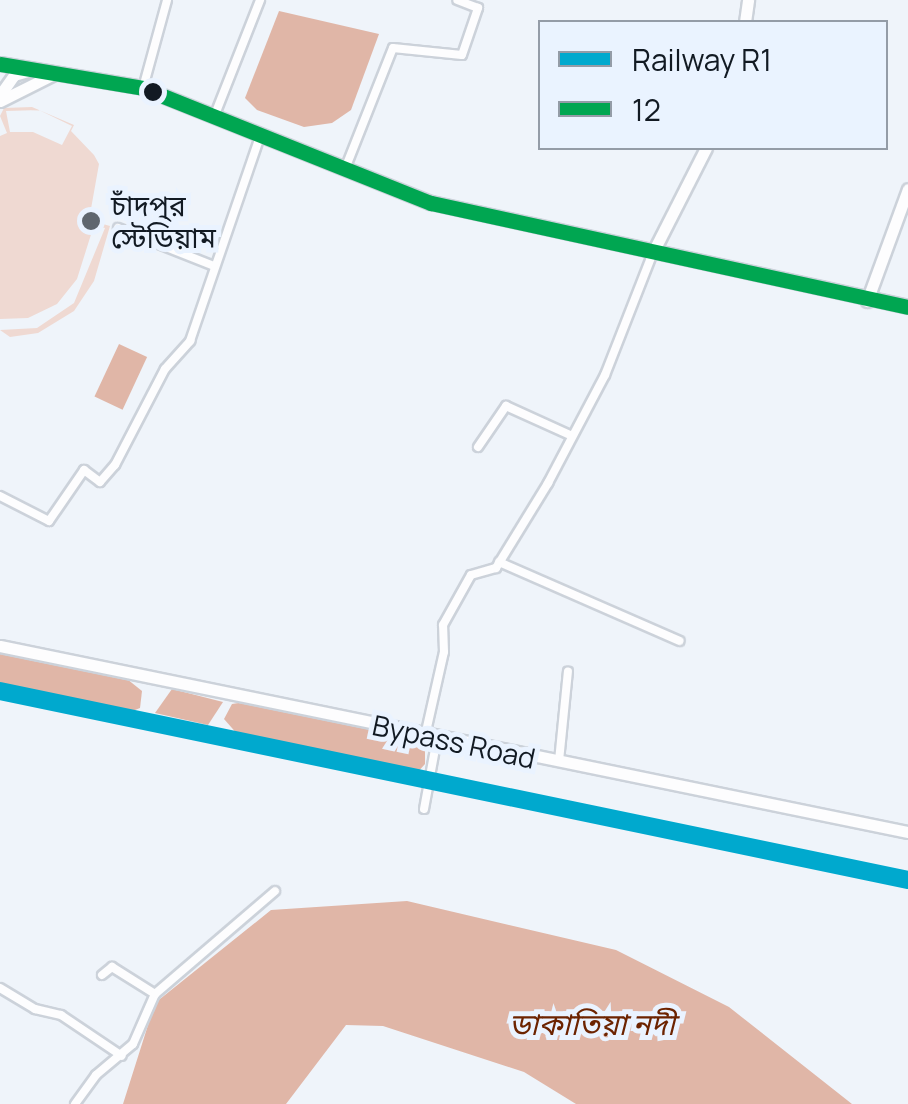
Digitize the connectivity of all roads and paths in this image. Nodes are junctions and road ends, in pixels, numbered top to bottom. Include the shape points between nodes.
1 (167, 0) edge
2 (260, 0) edge
3 (457, 0) edge
4 (0, 64) edge
5 (31, 70) junction
6 (54, 74) junction
7 (143, 88) junction
8 (0, 98) edge
9 (214, 117) junction
10 (261, 134) junction
11 (705, 150) edge
12 (345, 169) junction
13 (908, 189) edge
14 (118, 228) dead end
15 (654, 250) junction
16 (214, 266) junction
17 (866, 301) junction
18 (908, 307) edge
19 (570, 435) junction
20 (478, 446) dead end
21 (0, 496) edge
22 (500, 562) junction
23 (680, 641) dead end
24 (0, 646) edge
25 (568, 671) dead end
26 (431, 737) junction
27 (559, 762) junction
28 (424, 808) dead end
29 (908, 832) edge
30 (275, 891) dead end
31 (102, 974) dead end
32 (0, 988) edge
33 (155, 994) junction
34 (122, 1056) junction
35 (75, 1104) edge

1 - 7 street
2 - 9 street
3 - 12 street via 478,8 462,55 393,48
4 - 5 main road
5 - 6 main road
5 - 8 street via 14,75
6 - 7 main road
6 - 8 street
7 - 9 main road
9 - 10 main road
10 - 12 main road
10 - 16 street
11 - 15 street
12 - 15 main road via 431,203
13 - 17 street
14 - 16 street
15 - 17 main road
15 - 19 street via 605,375
16 - 21 street via 190,340 173,357 137,429 100,482 84,470 50,521
17 - 18 main road
19 - 20 street via 506,406
19 - 22 street
22 - 23 street
22 - 26 street via 492,572 471,575 443,625
24 - 26 street, Bypass Road
25 - 27 street
26 - 27 street, Bypass Road
26 - 28 street
27 - 29 street, Bypass Road
30 - 33 street
31 - 33 street via 112,967
32 - 34 street via 35,1010 61,1015
33 - 34 street
34 - 35 street via 96,1075

